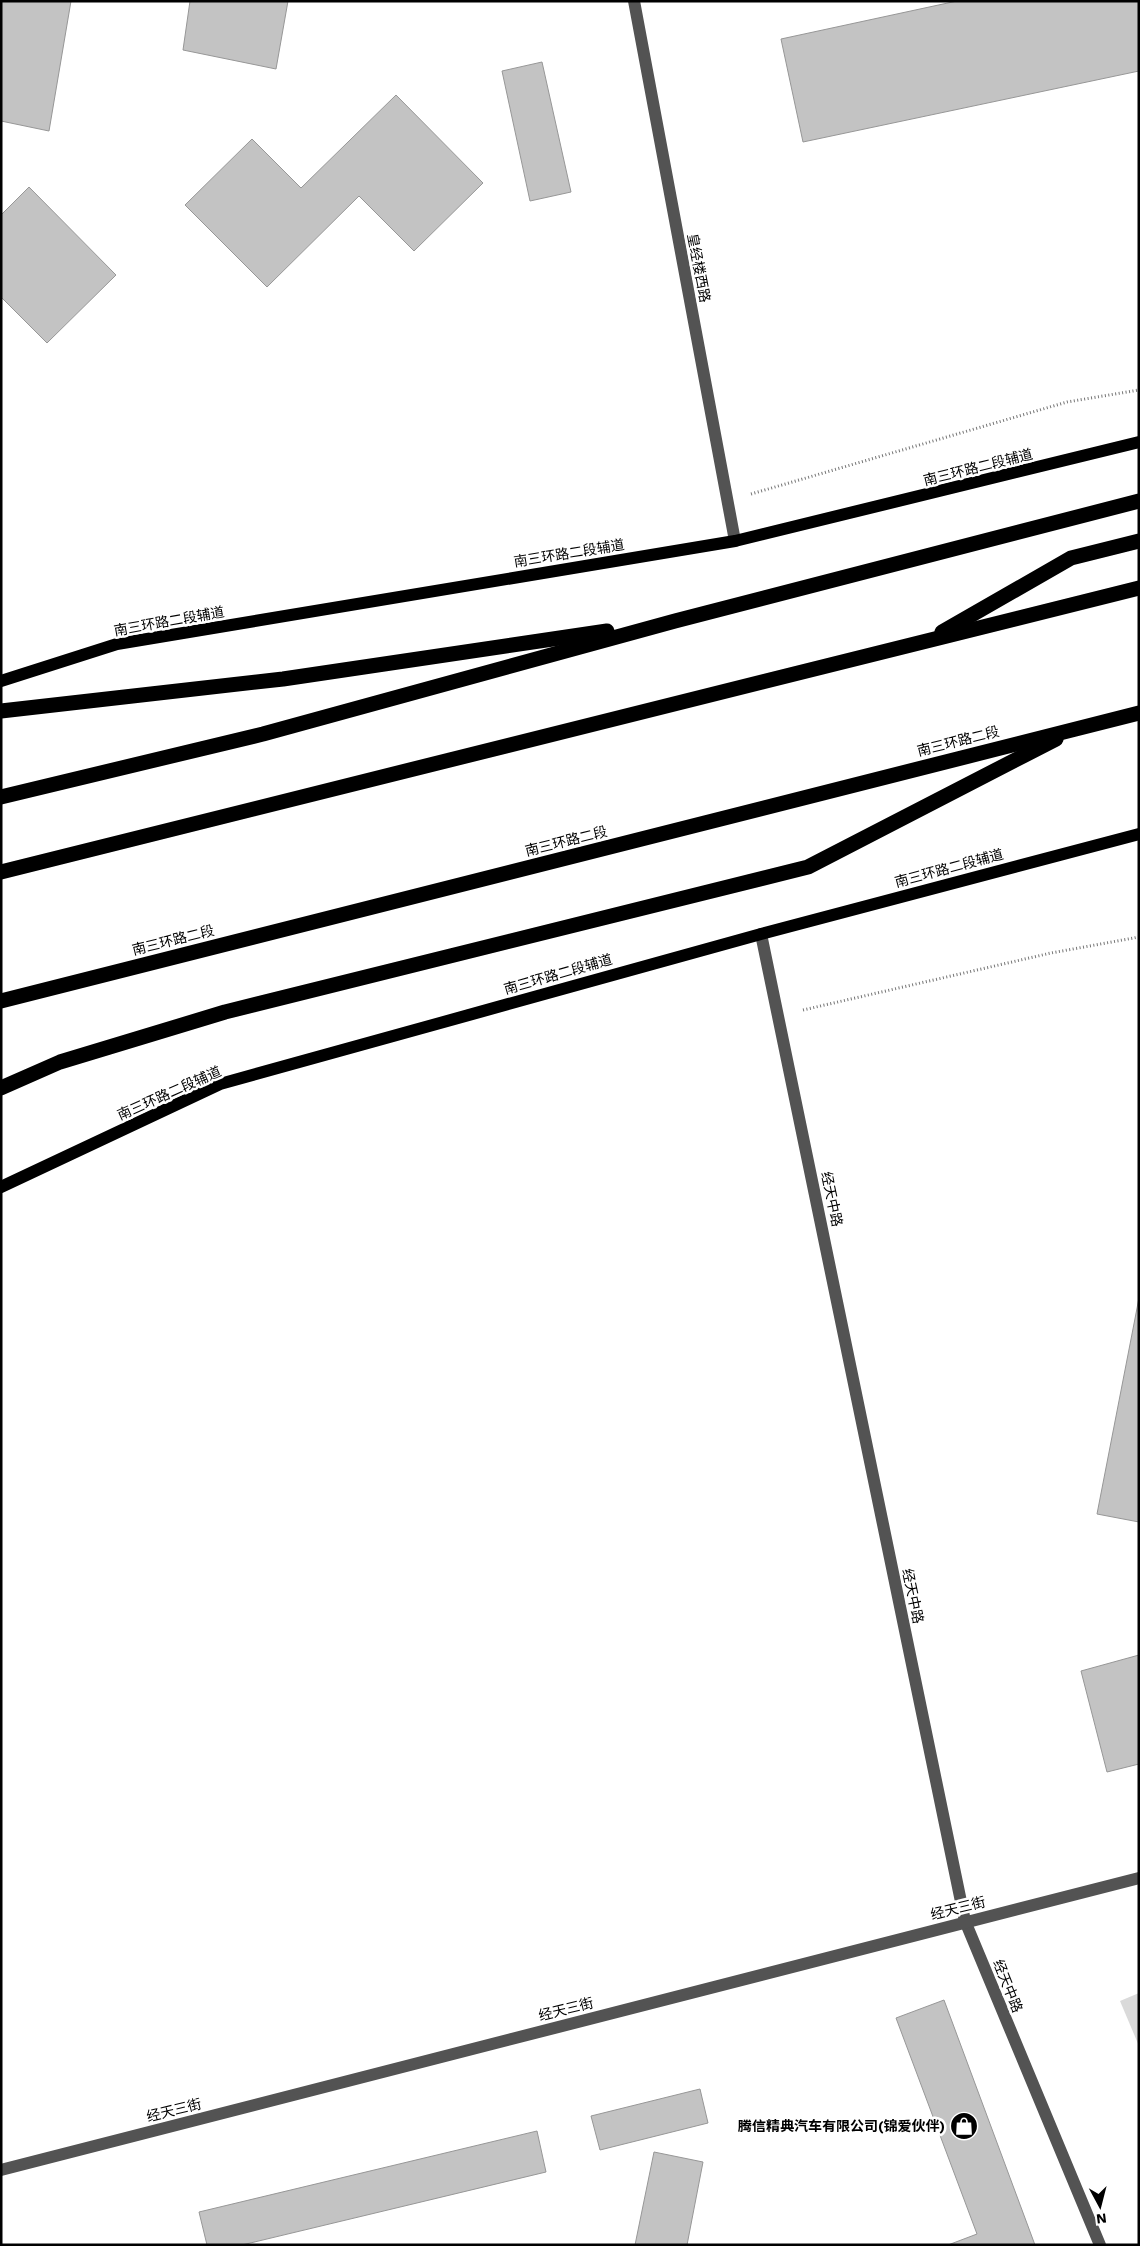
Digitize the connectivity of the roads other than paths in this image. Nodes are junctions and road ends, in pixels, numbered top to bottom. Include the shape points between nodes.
1 (634, 1) edge
2 (1139, 442) edge
3 (1139, 502) edge
4 (735, 541) junction
5 (1139, 541) edge
6 (1139, 588) edge
7 (675, 621) junction
8 (924, 642) junction
9 (1, 681) edge
10 (1, 711) edge
11 (1139, 713) edge
12 (1079, 727) junction
13 (1, 797) edge
14 (1139, 834) edge
15 (1, 872) edge
16 (761, 934) junction
17 (1, 1000) edge
18 (1, 1088) edge
19 (1, 1187) edge
20 (1139, 1878) edge
21 (965, 1921) junction
22 (1, 2170) edge
23 (1100, 2245) edge

1 - 4 street, 皇经楼西路
2 - 4 main road, 南三环路二段辅道
3 - 7 highway
4 - 9 main road, 南三环路二段辅道 via 117,644
5 - 8 highway via 1071,558
6 - 8 highway
7 - 10 highway via 284,678
7 - 13 highway via 262,734
8 - 15 highway
11 - 12 highway, 南三环路二段
12 - 17 highway, 南三环路二段
12 - 18 highway via 808,867 224,1012 60,1062
14 - 16 main road, 南三环路二段辅道
16 - 19 main road, 南三环路二段辅道 via 220,1084
16 - 21 street, 经天中路
20 - 21 street, 经天三街
21 - 22 street, 经天三街
21 - 23 street, 经天中路

